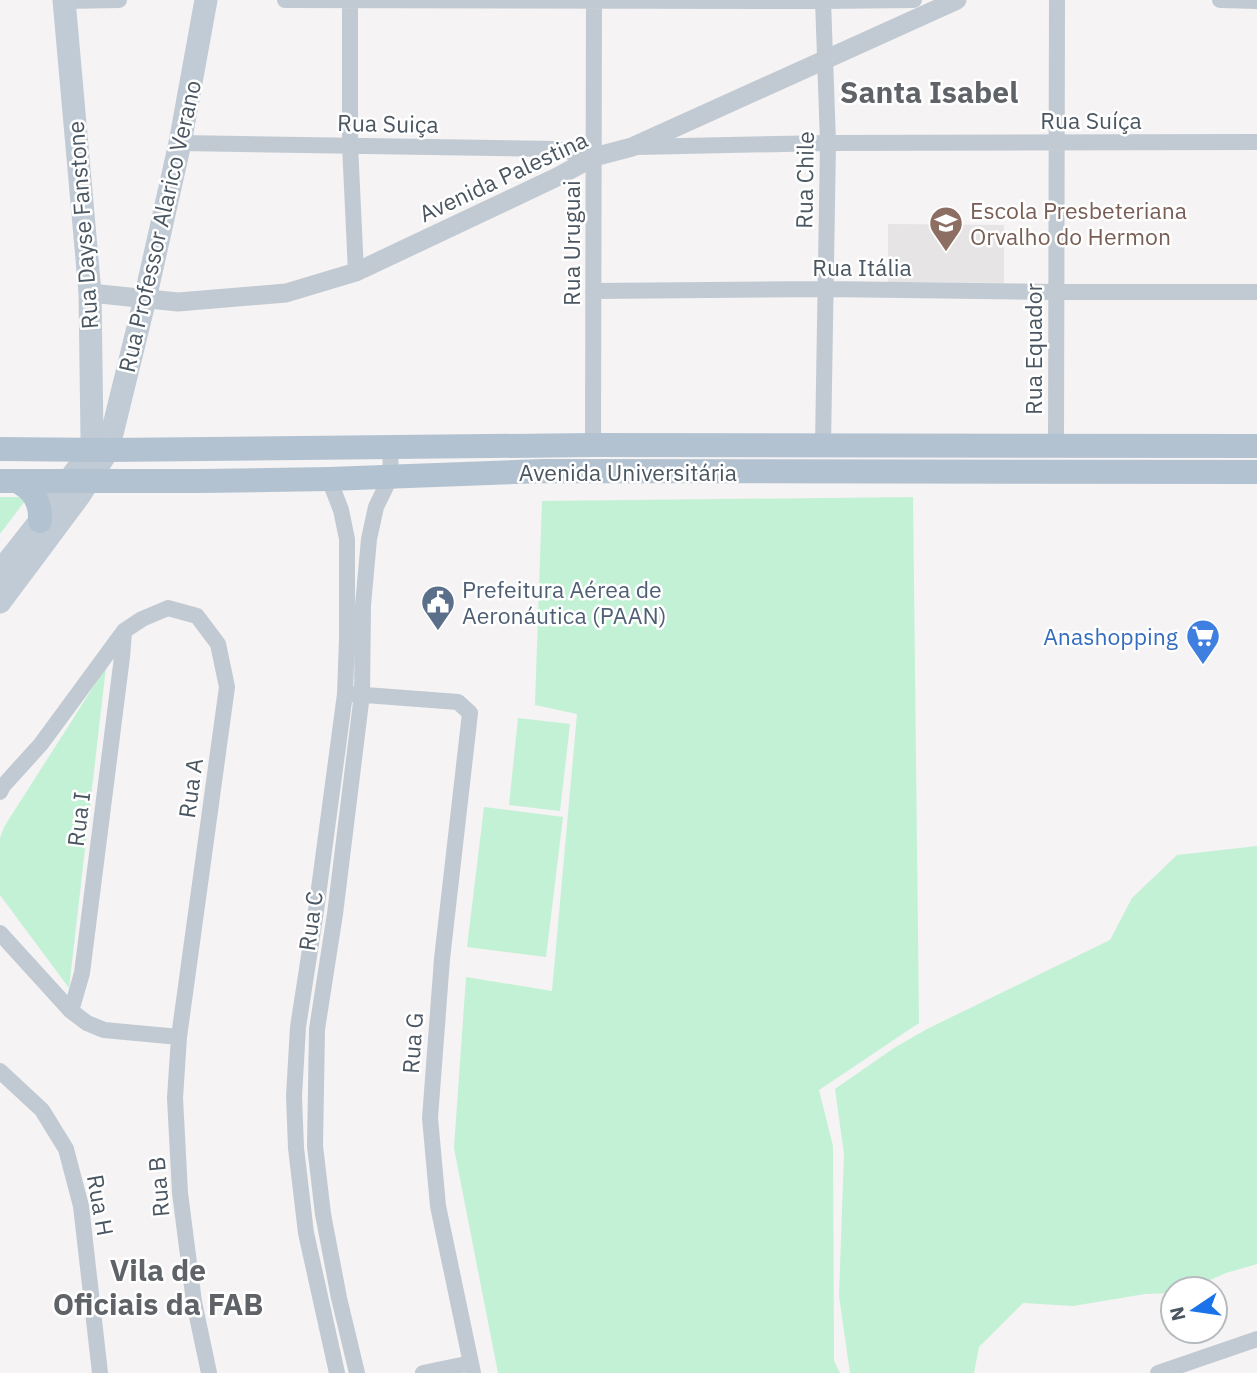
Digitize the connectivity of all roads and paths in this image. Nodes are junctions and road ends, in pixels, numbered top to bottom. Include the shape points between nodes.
1 (64, 0) edge
2 (119, 0) edge
3 (206, 0) edge
4 (285, 0) edge
5 (350, 0) edge
6 (914, 0) edge
7 (957, 0) edge
8 (1057, 0) edge
9 (1220, 0) edge
10 (594, 1) edge
11 (823, 1) edge
12 (1257, 1) edge
13 (826, 58) junction
14 (1056, 142) junction
15 (1257, 142) edge
16 (180, 143) junction
17 (828, 143) junction
18 (350, 145) junction
19 (632, 147) junction
20 (594, 157) junction
21 (356, 272) junction
22 (825, 289) junction
23 (593, 291) junction
24 (1056, 292) junction
25 (1257, 292) edge
26 (90, 293) junction
27 (145, 299) junction
28 (823, 444) junction
29 (593, 445) junction
30 (439, 446) junction
31 (1056, 446) junction
32 (1257, 446) edge
33 (390, 447) junction
34 (0, 449) edge
35 (201, 449) junction
36 (99, 450) junction
37 (1257, 472) edge
38 (439, 474) junction
39 (391, 476) junction
40 (329, 479) junction
41 (8, 481) edge
42 (79, 481) junction
43 (200, 481) junction
44 (40, 521) junction
45 (347, 539) junction
46 (369, 539) junction
47 (0, 572) edge
48 (0, 603) edge
49 (355, 604) junction
50 (124, 631) junction
51 (355, 639) junction
52 (345, 694) junction
53 (362, 694) junction
54 (0, 792) edge
55 (316, 911) junction
56 (334, 914) junction
57 (0, 933) edge
58 (71, 1010) junction
59 (179, 1037) junction
60 (0, 1071) edge
61 (315, 1146) junction
62 (296, 1148) junction
63 (1257, 1339) edge
64 (472, 1368) edge
65 (1187, 1368) edge
66 (100, 1373) edge
67 (209, 1373) edge
68 (337, 1373) edge
69 (356, 1373) edge
70 (423, 1373) edge
71 (1158, 1373) edge

1 - 2 street
1 - 26 main road, Rua Dayse Fanstone
3 - 16 main road, Rua Professor Alarico Verano
4 - 5 street
5 - 10 street
5 - 18 street
6 - 11 street
7 - 13 street, Avenida Palestina
8 - 14 street, Rua Equador
9 - 12 street
10 - 11 street
10 - 20 street, Rua Uruguai
11 - 13 street, Rua Chile
13 - 17 street, Rua Chile
13 - 19 street, Avenida Palestina
14 - 15 street, Rua Suíça
14 - 17 street, Rua Suíça
14 - 24 street, Rua Equador
16 - 18 street, Rua Suiça
16 - 27 main road, Rua Professor Alarico Verano
17 - 19 street, Rua Suíça
17 - 22 street, Rua Chile
18 - 20 street, Rua Suiça via 556,149
18 - 21 street
19 - 20 street, Avenida Palestina
20 - 21 street, Avenida Palestina
20 - 23 street, Rua Uruguai
21 - 27 street, Avenida Palestina via 286,292 178,302
22 - 23 street, Rua Itália
22 - 24 street, Rua Itália
22 - 28 street, Rua Chile
23 - 29 street, Rua Uruguai
24 - 25 street, Rua Itália
24 - 31 street, Rua Equador
26 - 27 street, Avenida Palestina
26 - 36 main road, Rua Dayse Fanstone via 92,438
27 - 36 main road, Rua Professor Alarico Verano
28 - 29 main road, Avenida Universitária
28 - 31 main road, Avenida Universitária
29 - 30 main road, Avenida Universitária
30 - 33 main road, Avenida Universitária
30 - 38 main road
31 - 32 main road, Avenida Universitária
33 - 35 main road, Avenida Universitária
33 - 39 street
34 - 36 main road, Avenida Universitária
35 - 36 main road, Avenida Universitária
35 - 43 main road via 207,466
36 - 42 main road
37 - 38 main road, Avenida Universitária
38 - 39 main road, Avenida Universitária
39 - 40 main road, Avenida Universitária
39 - 46 street, Rua C via 376,507
40 - 43 main road, Avenida Universitária
40 - 45 street, Rua C
41 - 42 main road, Avenida Universitária
41 - 44 main road via 28,488 39,505
42 - 43 main road, Avenida Universitária
42 - 44 main road
42 - 48 main road
44 - 47 main road
45 - 46 street
45 - 49 street, Rua C
46 - 49 street, Rua C
49 - 51 street, Rua C
50 - 54 street, Rua A
50 - 58 street, Rua I via 82,973
50 - 59 street, Rua A via 168,607 197,616 218,644 226,687
51 - 52 street, Rua C
51 - 53 street, Rua C
52 - 53 street
52 - 55 street, Rua C
53 - 56 street, Rua C
53 - 64 street, Rua G via 457,702 470,713 442,959 430,1118 438,1206
55 - 56 street
55 - 62 street, Rua C via 298,1027
56 - 61 street, Rua C via 317,1029
57 - 58 street
58 - 59 street via 104,1030
59 - 67 street, Rua B via 175,1098 180,1193 194,1302
60 - 66 street, Rua H via 42,1110 66,1149 81,1206
61 - 62 street
61 - 69 street, Rua C via 338,1298
62 - 68 street, Rua C via 306,1233
63 - 65 street
64 - 70 street
65 - 71 street

